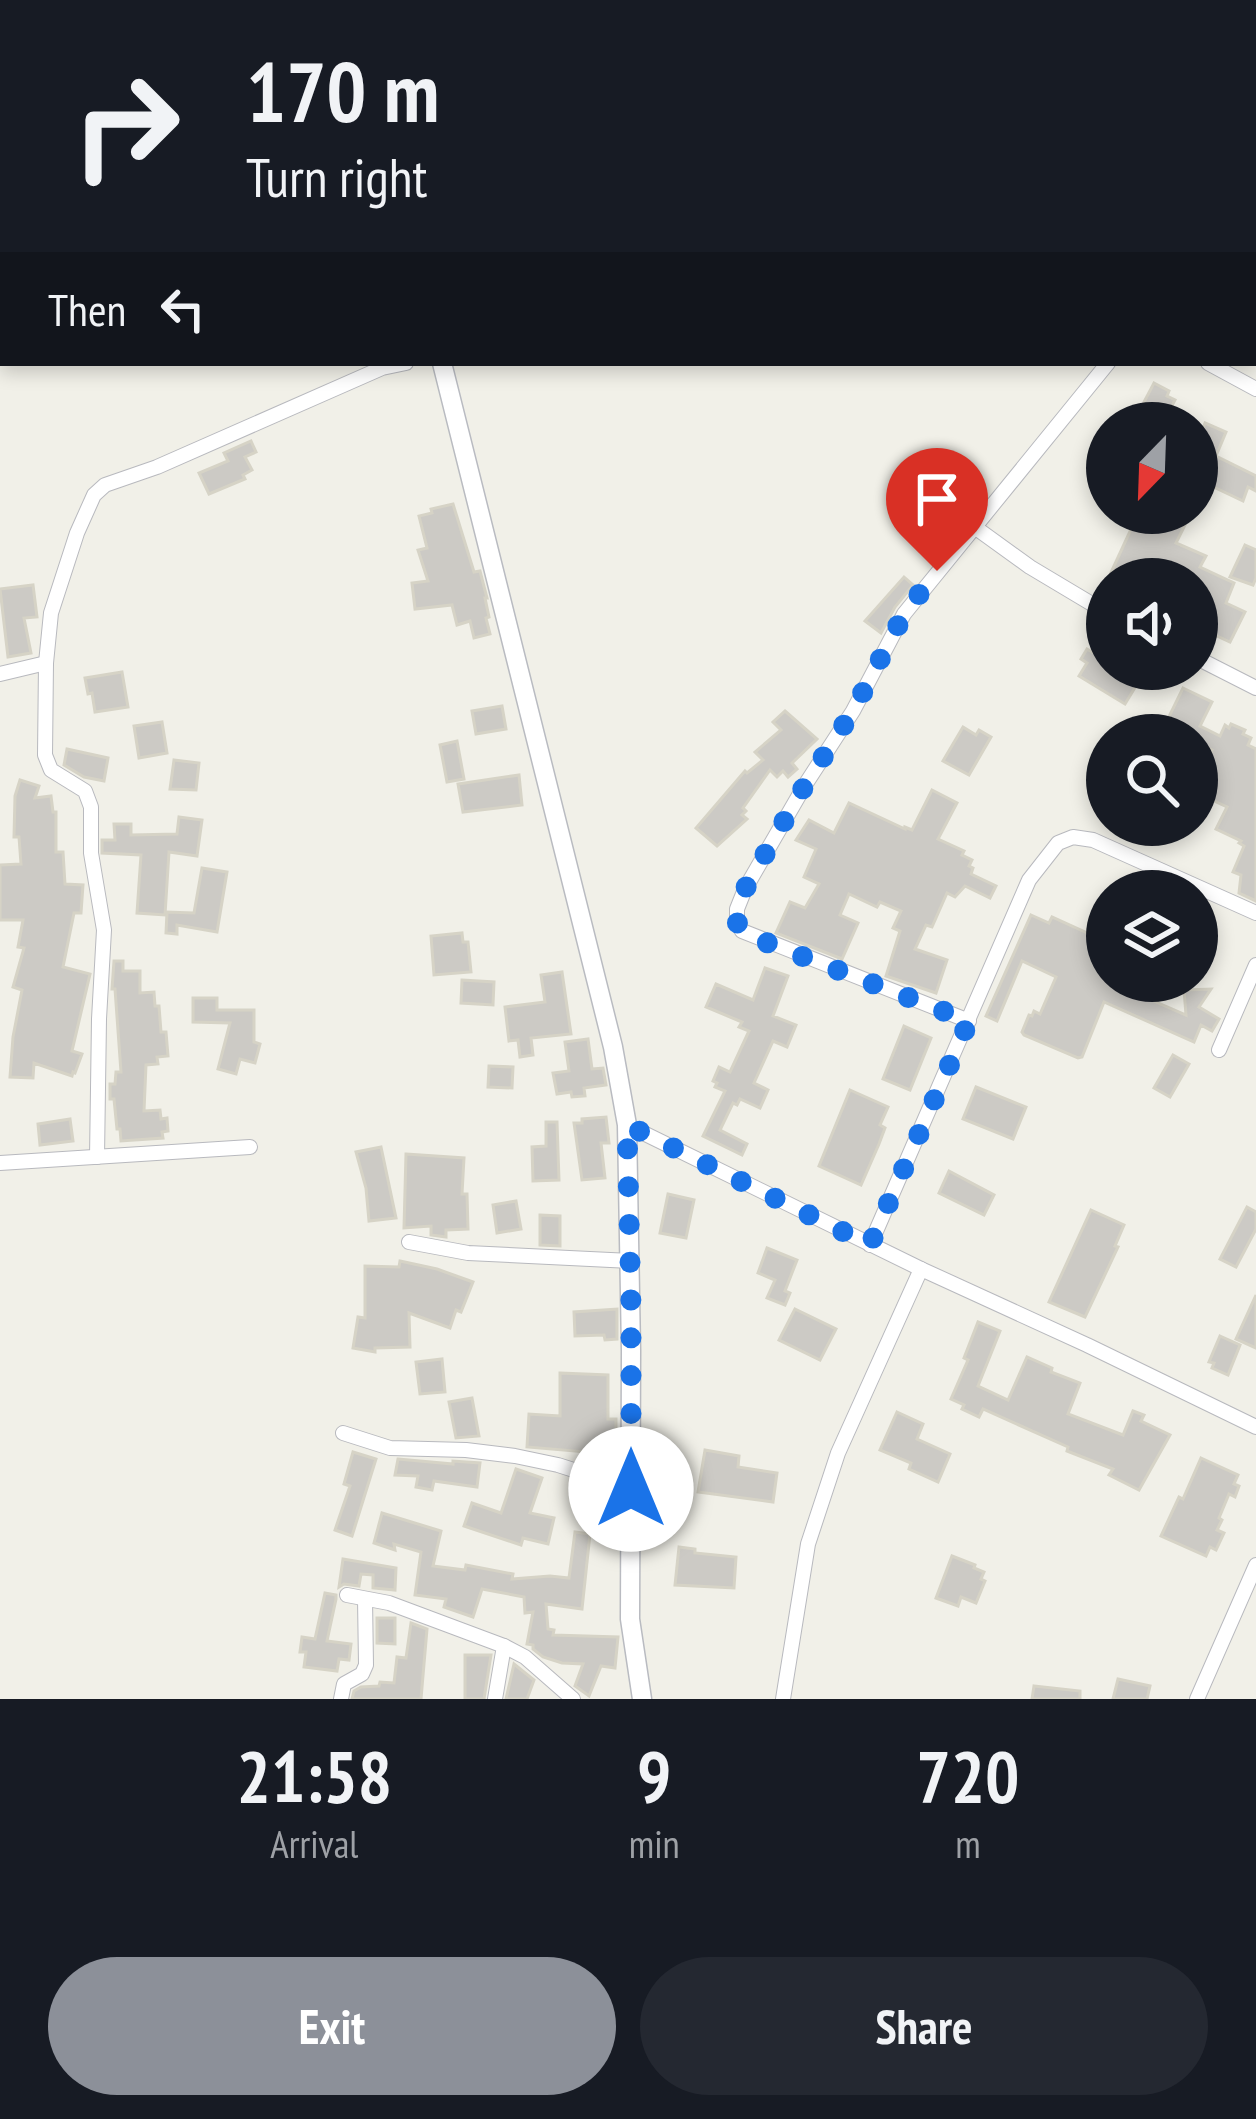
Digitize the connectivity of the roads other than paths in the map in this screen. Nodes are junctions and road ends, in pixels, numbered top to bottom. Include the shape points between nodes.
1 (392, 366) edge
2 (442, 366) edge
3 (1106, 366) edge
4 (1214, 366) edge
5 (1256, 388) edge
6 (976, 528) junction
7 (1086, 600) edge
8 (46, 663) junction
9 (1218, 669) edge
10 (0, 674) edge
11 (1256, 688) edge
12 (1256, 913) edge
13 (1256, 965) edge
14 (969, 1021) junction
15 (1219, 1050) dead end
16 (627, 1125) junction
17 (250, 1147) dead end
18 (97, 1157) junction
19 (0, 1163) edge
20 (410, 1242) dead end
21 (870, 1245) junction
22 (631, 1261) junction
23 (921, 1270) junction
24 (1256, 1427) edge
25 (343, 1433) dead end
26 (631, 1489) junction
27 (1256, 1565) edge
28 (347, 1595) dead end
29 (365, 1599) junction
30 (504, 1646) junction
31 (341, 1699) edge
32 (495, 1699) edge
33 (573, 1699) edge
34 (642, 1699) edge
35 (784, 1699) edge
36 (1196, 1699) edge

1 - 8 street via 105,485 77,533 51,613
2 - 16 street
3 - 6 street
4 - 5 street
6 - 7 street
6 - 14 street via 904,614 737,909 742,932
8 - 10 street
8 - 18 street via 45,755 51,770 85,791 91,807 104,930
9 - 11 street
12 - 14 street via 1113,847 1072,837 1029,880
13 - 15 street
14 - 21 street
16 - 21 street
16 - 22 street
17 - 18 street
18 - 19 street
20 - 22 street
21 - 23 street
22 - 26 street
23 - 24 street
23 - 35 street via 838,1453 808,1544
25 - 26 street via 390,1448 515,1456
26 - 34 street via 630,1619
27 - 36 street
28 - 29 street
29 - 30 street
29 - 31 street via 366,1665 344,1684
30 - 32 street
30 - 33 street

